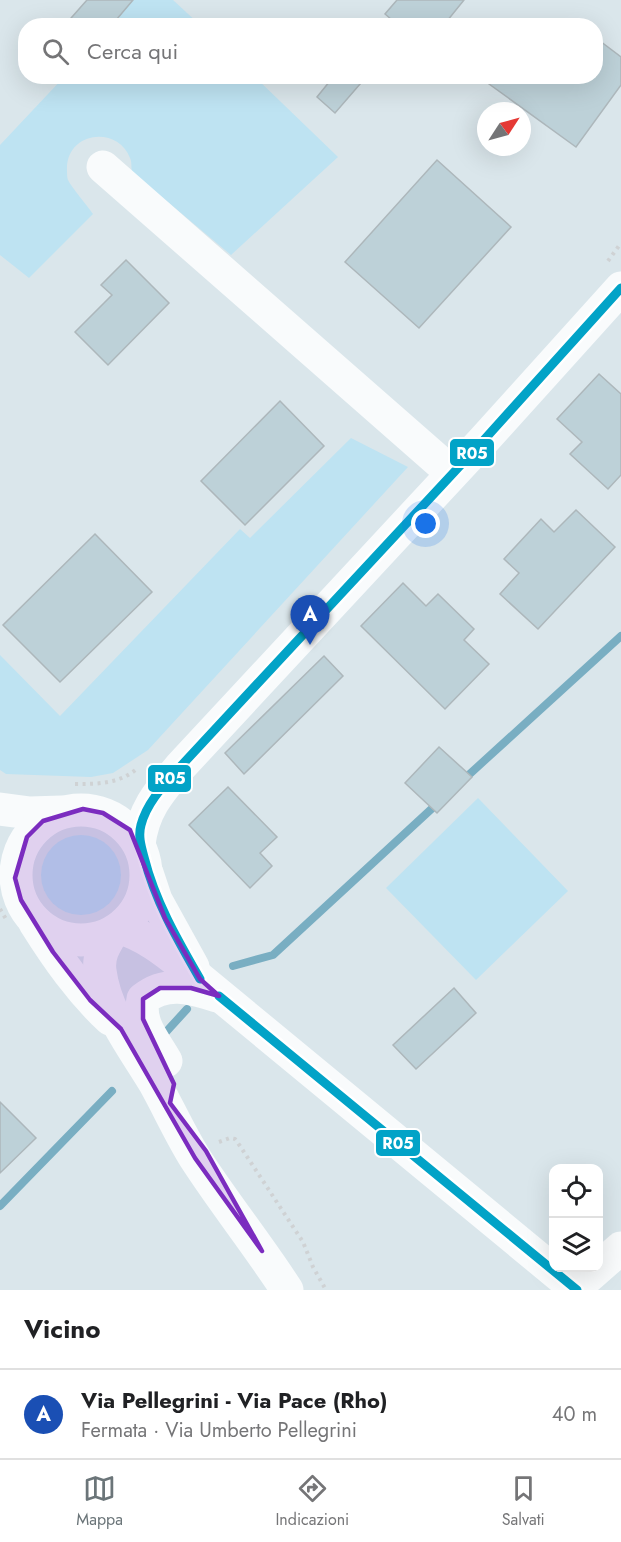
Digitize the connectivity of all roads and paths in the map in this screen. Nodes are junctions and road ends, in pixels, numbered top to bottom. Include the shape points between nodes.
1 (103, 167) dead end
2 (621, 243) edge
3 (612, 278) edge
4 (452, 473) junction
5 (143, 764) dead end
6 (180, 767) junction
7 (63, 798) junction
8 (0, 809) edge
9 (103, 813) junction
10 (0, 844) edge
11 (143, 858) junction
12 (15, 878) junction
13 (33, 919) junction
14 (116, 931) junction
15 (209, 987) junction
16 (121, 1029) junction
17 (162, 1093) junction
18 (219, 1142) dead end
19 (620, 1249) edge
20 (287, 1290) edge
21 (326, 1290) edge
22 (575, 1290) edge

1 - 4 main road
2 - 3 path
3 - 4 main road
4 - 6 main road
5 - 7 path via 129,775
6 - 9 main road
6 - 11 main road via 146,813 141,826
7 - 8 main road via 30,813
7 - 9 main road via 83,809
7 - 12 main road via 27,837 18,857
9 - 11 main road via 130,830
10 - 12 main road
11 - 14 main road via 144,894 135,913
11 - 15 main road via 160,909
12 - 13 main road via 21,900
13 - 14 main road via 50,933 70,940 92,940
13 - 16 main road via 85,994
14 - 15 main road via 135,932
14 - 16 main road via 99,961 106,994
15 - 17 main road via 160,988 143,999 141,1010 146,1028 174,1083 174,1097
15 - 22 main road
16 - 17 main road
17 - 20 main road via 206,1151
18 - 21 path via 235,1139 303,1242
19 - 22 main road

